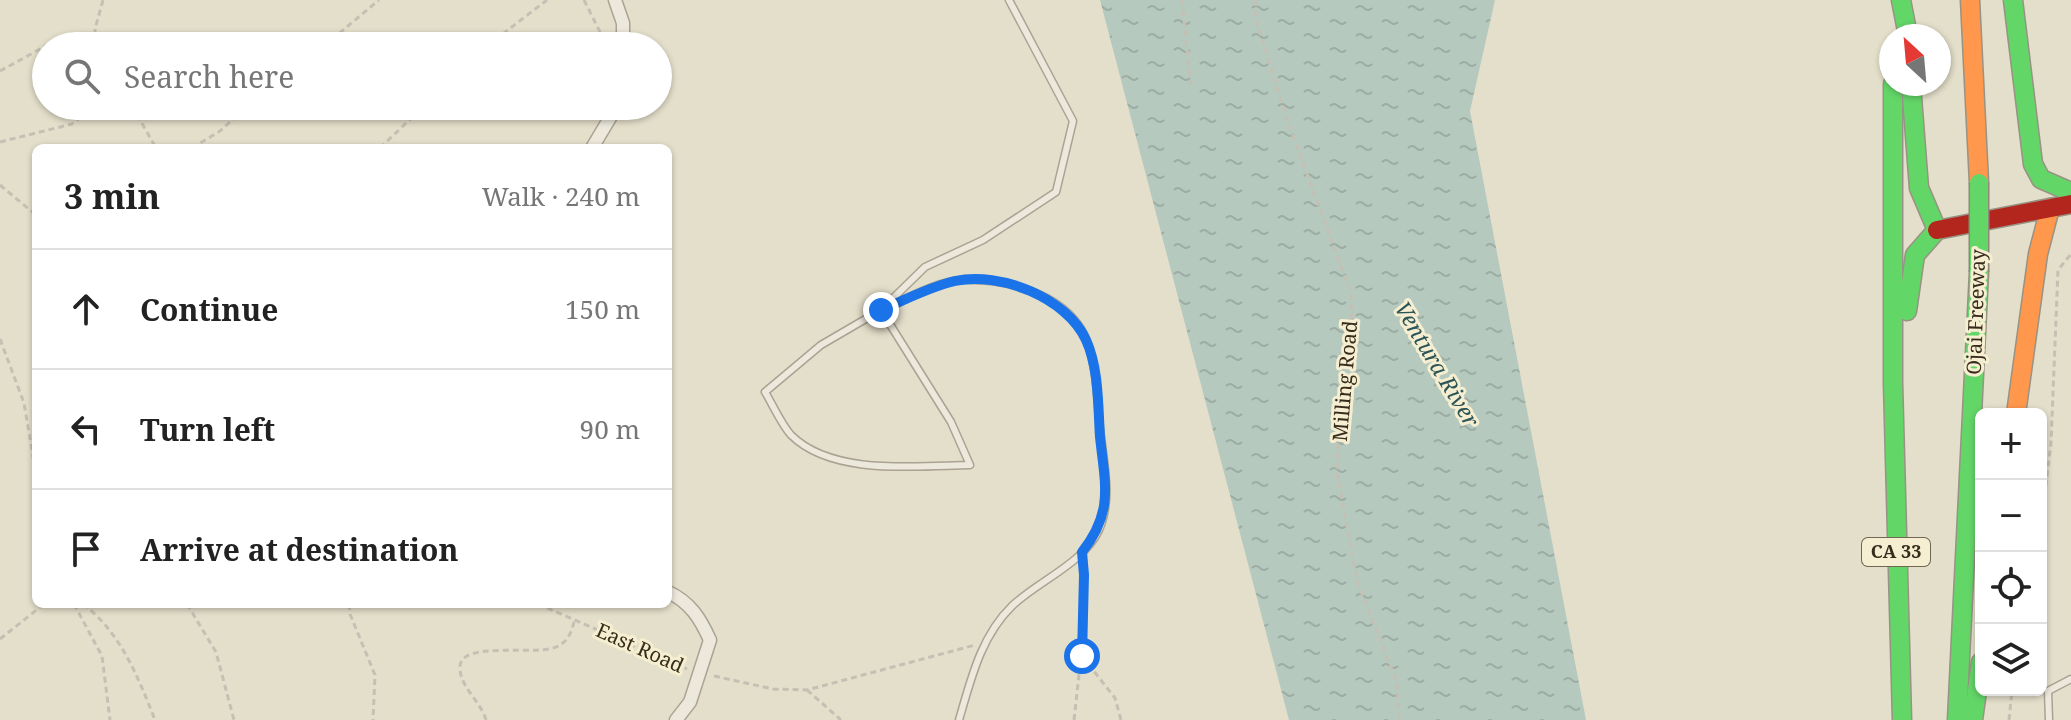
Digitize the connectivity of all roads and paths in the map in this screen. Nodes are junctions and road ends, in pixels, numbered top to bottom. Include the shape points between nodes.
1 (103, 0) edge
2 (379, 0) edge
3 (547, 0) edge
4 (584, 0) edge
5 (615, 0) edge
6 (1009, 0) edge
7 (1182, 0) edge
8 (1256, 0) edge
9 (1893, 0) edge
10 (1901, 0) edge
11 (1970, 0) edge
12 (2013, 0) edge
13 (1893, 24) edge
14 (1906, 24) edge
15 (95, 32) edge
16 (341, 32) edge
17 (505, 32) edge
18 (600, 32) edge
19 (623, 32) edge
20 (32, 53) edge
21 (0, 71) edge
22 (1191, 87) dead end
23 (1893, 96) edge
24 (1912, 96) edge
25 (77, 120) edge
26 (140, 120) edge
27 (232, 120) edge
28 (409, 120) edge
29 (609, 120) edge
30 (0, 142) edge
31 (154, 144) edge
32 (199, 144) edge
33 (384, 144) edge
34 (594, 144) edge
35 (0, 185) edge
36 (2071, 192) edge
37 (2071, 204) edge
38 (2050, 208) junction
39 (32, 212) edge
40 (1937, 230) junction
41 (2071, 254) edge
42 (881, 310) junction
43 (0, 339) edge
44 (1893, 383) junction
45 (2017, 408) edge
46 (32, 450) edge
47 (2047, 480) edge
48 (1082, 552) junction
49 (672, 594) edge
50 (39, 608) edge
51 (76, 608) edge
52 (87, 608) edge
53 (189, 608) edge
54 (349, 608) edge
55 (548, 608) edge
56 (575, 619) junction
57 (0, 639) edge
58 (986, 642) junction
59 (1082, 656) junction
60 (698, 673) junction
61 (2071, 679) edge
62 (807, 690) junction
63 (1976, 696) edge
64 (2011, 696) edge
65 (110, 720) edge
66 (155, 720) edge
67 (234, 720) edge
68 (373, 720) edge
69 (486, 720) edge
70 (676, 720) edge
71 (841, 720) edge
72 (959, 720) edge
73 (1074, 720) edge
74 (1121, 720) edge
75 (1399, 720) edge
76 (1902, 720) edge
77 (1957, 720) edge
78 (1973, 720) edge
79 (2009, 720) edge
80 (2049, 720) edge

1 - 15 path
2 - 16 path
3 - 17 path
4 - 18 path
5 - 19 street
6 - 42 lane via 1073,121 1056,192 983,240 925,267
7 - 22 path
8 - 75 path, Milling Road via 1256,19 1286,117 1351,293 1337,474 1358,584 1397,682
9 - 13 main road
10 - 14 main road
11 - 77 main road, Ojai Freeway, bridge via 1979,272
12 - 36 main road via 2033,164 2041,179
20 - 21 path
23 - 44 main road, CA 33
24 - 40 main road via 1919,188
25 - 30 path
26 - 31 path
27 - 32 path
28 - 33 path
29 - 34 street
35 - 39 path
37 - 38 main road
38 - 40 main road
38 - 45 main road via 2038,254
40 - 44 main road via 1919,246 1911,266 1906,349
41 - 47 path via 2058,270
42 - 42 lane via 821,345 765,392 791,435 836,461 970,465 951,422
42 - 48 lane via 959,280 1022,288 1058,303 1076,321 1088,343 1107,492 1098,532
43 - 46 path via 24,403
44 - 76 main road, CA 33
48 - 58 lane via 1013,605
48 - 59 path
49 - 60 street via 684,599 710,640
50 - 57 path
51 - 65 path via 102,656
52 - 66 path via 128,657
53 - 67 path via 216,652
54 - 68 path via 375,675
55 - 56 path, East Road
56 - 60 path, East Road
56 - 69 path via 570,635 549,650 464,656 460,674
58 - 62 path
58 - 72 lane
59 - 73 path
59 - 74 path via 1115,698
60 - 62 path, East Road via 773,689
60 - 70 street via 690,702
61 - 80 lane via 2048,691
62 - 71 path
63 - 78 main road
64 - 79 path

